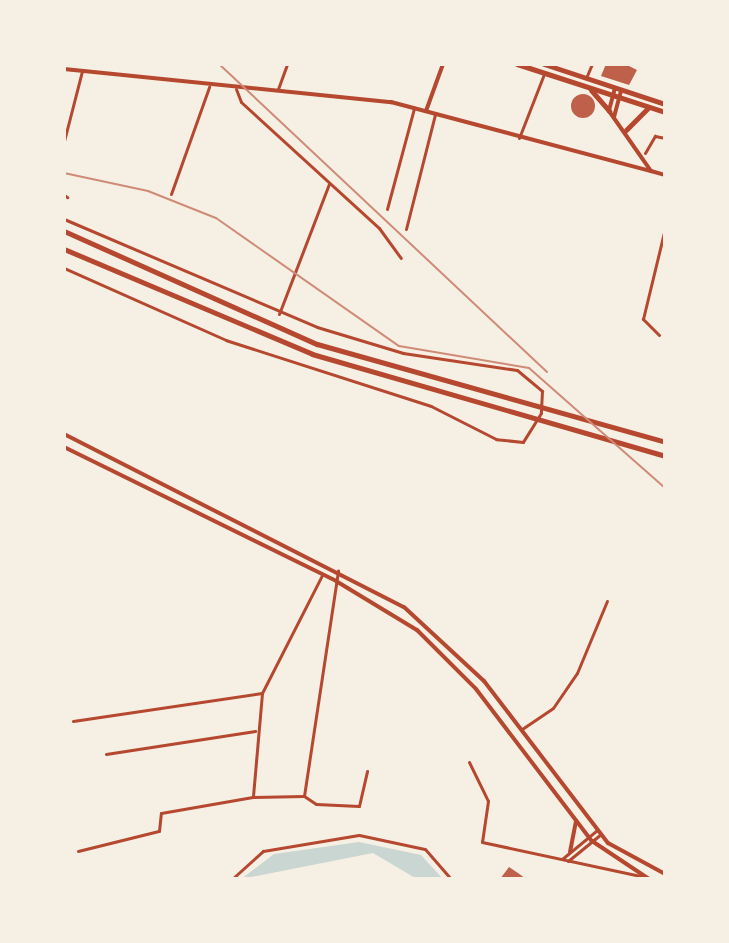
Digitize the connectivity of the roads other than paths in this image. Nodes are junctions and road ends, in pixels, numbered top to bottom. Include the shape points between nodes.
1 (287, 64) edge
2 (443, 64) edge
3 (517, 64) edge
4 (547, 64) edge
5 (592, 64) edge
6 (64, 69) edge
7 (82, 71) junction
8 (545, 73) junction
9 (586, 78) junction
10 (209, 87) junction
11 (236, 89) junction
12 (278, 89) junction
13 (590, 89) junction
14 (618, 89) junction
15 (616, 97) junction
16 (665, 104) edge
17 (649, 107) junction
18 (414, 108) junction
19 (426, 111) junction
20 (609, 111) junction
21 (665, 112) edge
22 (435, 114) junction
23 (614, 117) junction
24 (626, 130) junction
25 (519, 138) junction
26 (665, 138) edge
27 (64, 141) edge
28 (645, 153) junction
29 (651, 171) junction
30 (665, 175) edge
31 (329, 184) junction
32 (171, 194) dead end
33 (387, 209) dead end
34 (64, 219) edge
35 (665, 228) edge
36 (406, 229) dead end
37 (64, 231) edge
38 (64, 249) edge
39 (401, 258) dead end
40 (64, 268) edge
41 (279, 314) junction
42 (659, 335) dead end
43 (64, 434) edge
44 (665, 442) edge
45 (64, 447) edge
46 (665, 456) edge
47 (338, 571) junction
48 (322, 575) junction
49 (336, 581) junction
50 (607, 601) dead end
51 (262, 693) junction
52 (73, 721) dead end
53 (522, 729) junction
54 (255, 731) junction
55 (106, 754) dead end
56 (469, 762) dead end
57 (367, 771) dead end
58 (304, 796) junction
59 (253, 797) junction
60 (576, 819) junction
61 (599, 832) junction
62 (590, 839) junction
63 (78, 851) dead end
64 (570, 852) junction
65 (562, 859) junction
66 (568, 861) junction
67 (665, 874) edge
68 (640, 876) junction
69 (232, 879) edge
70 (451, 879) edge
71 (649, 879) edge

1 - 12 street
2 - 19 main road
3 - 8 main road
4 - 9 main road
5 - 9 street
6 - 7 main road
7 - 10 main road
7 - 27 street
8 - 13 main road
8 - 25 street
9 - 14 main road
10 - 11 main road
10 - 32 street
11 - 12 main road
11 - 31 street via 241,102
12 - 18 main road
13 - 15 main road
13 - 20 main road
14 - 15 main road
14 - 16 main road
15 - 17 main road
15 - 20 main road
15 - 23 main road
17 - 21 main road
17 - 24 main road
18 - 19 main road
18 - 33 street
19 - 22 main road
20 - 23 main road
22 - 25 main road
22 - 36 street
23 - 24 main road
24 - 28 main road
25 - 29 main road
26 - 28 street via 655,136
28 - 29 main road
29 - 30 main road
31 - 39 street
31 - 41 street
34 - 41 street
35 - 42 street via 643,319
37 - 44 main road via 252,320
38 - 46 main road via 298,349
40 - 41 street via 226,340 431,406 496,439 520,443 534,431 544,399 525,373 403,353
43 - 47 main road
45 - 48 main road
47 - 49 street
47 - 53 main road via 430,627
48 - 49 main road
48 - 51 street
49 - 58 street
49 - 60 main road via 435,646
50 - 53 street via 577,673 553,708
51 - 52 street
51 - 54 street
53 - 61 main road
54 - 55 street
54 - 59 street
56 - 65 street via 488,801 481,841
57 - 58 street via 359,806 316,804
58 - 59 street
59 - 63 street via 161,813 159,831
60 - 62 main road
60 - 64 main road
61 - 62 street
61 - 67 main road via 632,860
62 - 64 street
62 - 66 street
62 - 68 main road
64 - 65 street
65 - 66 street
66 - 68 street
68 - 71 main road
69 - 70 street via 263,851 359,835 425,849

